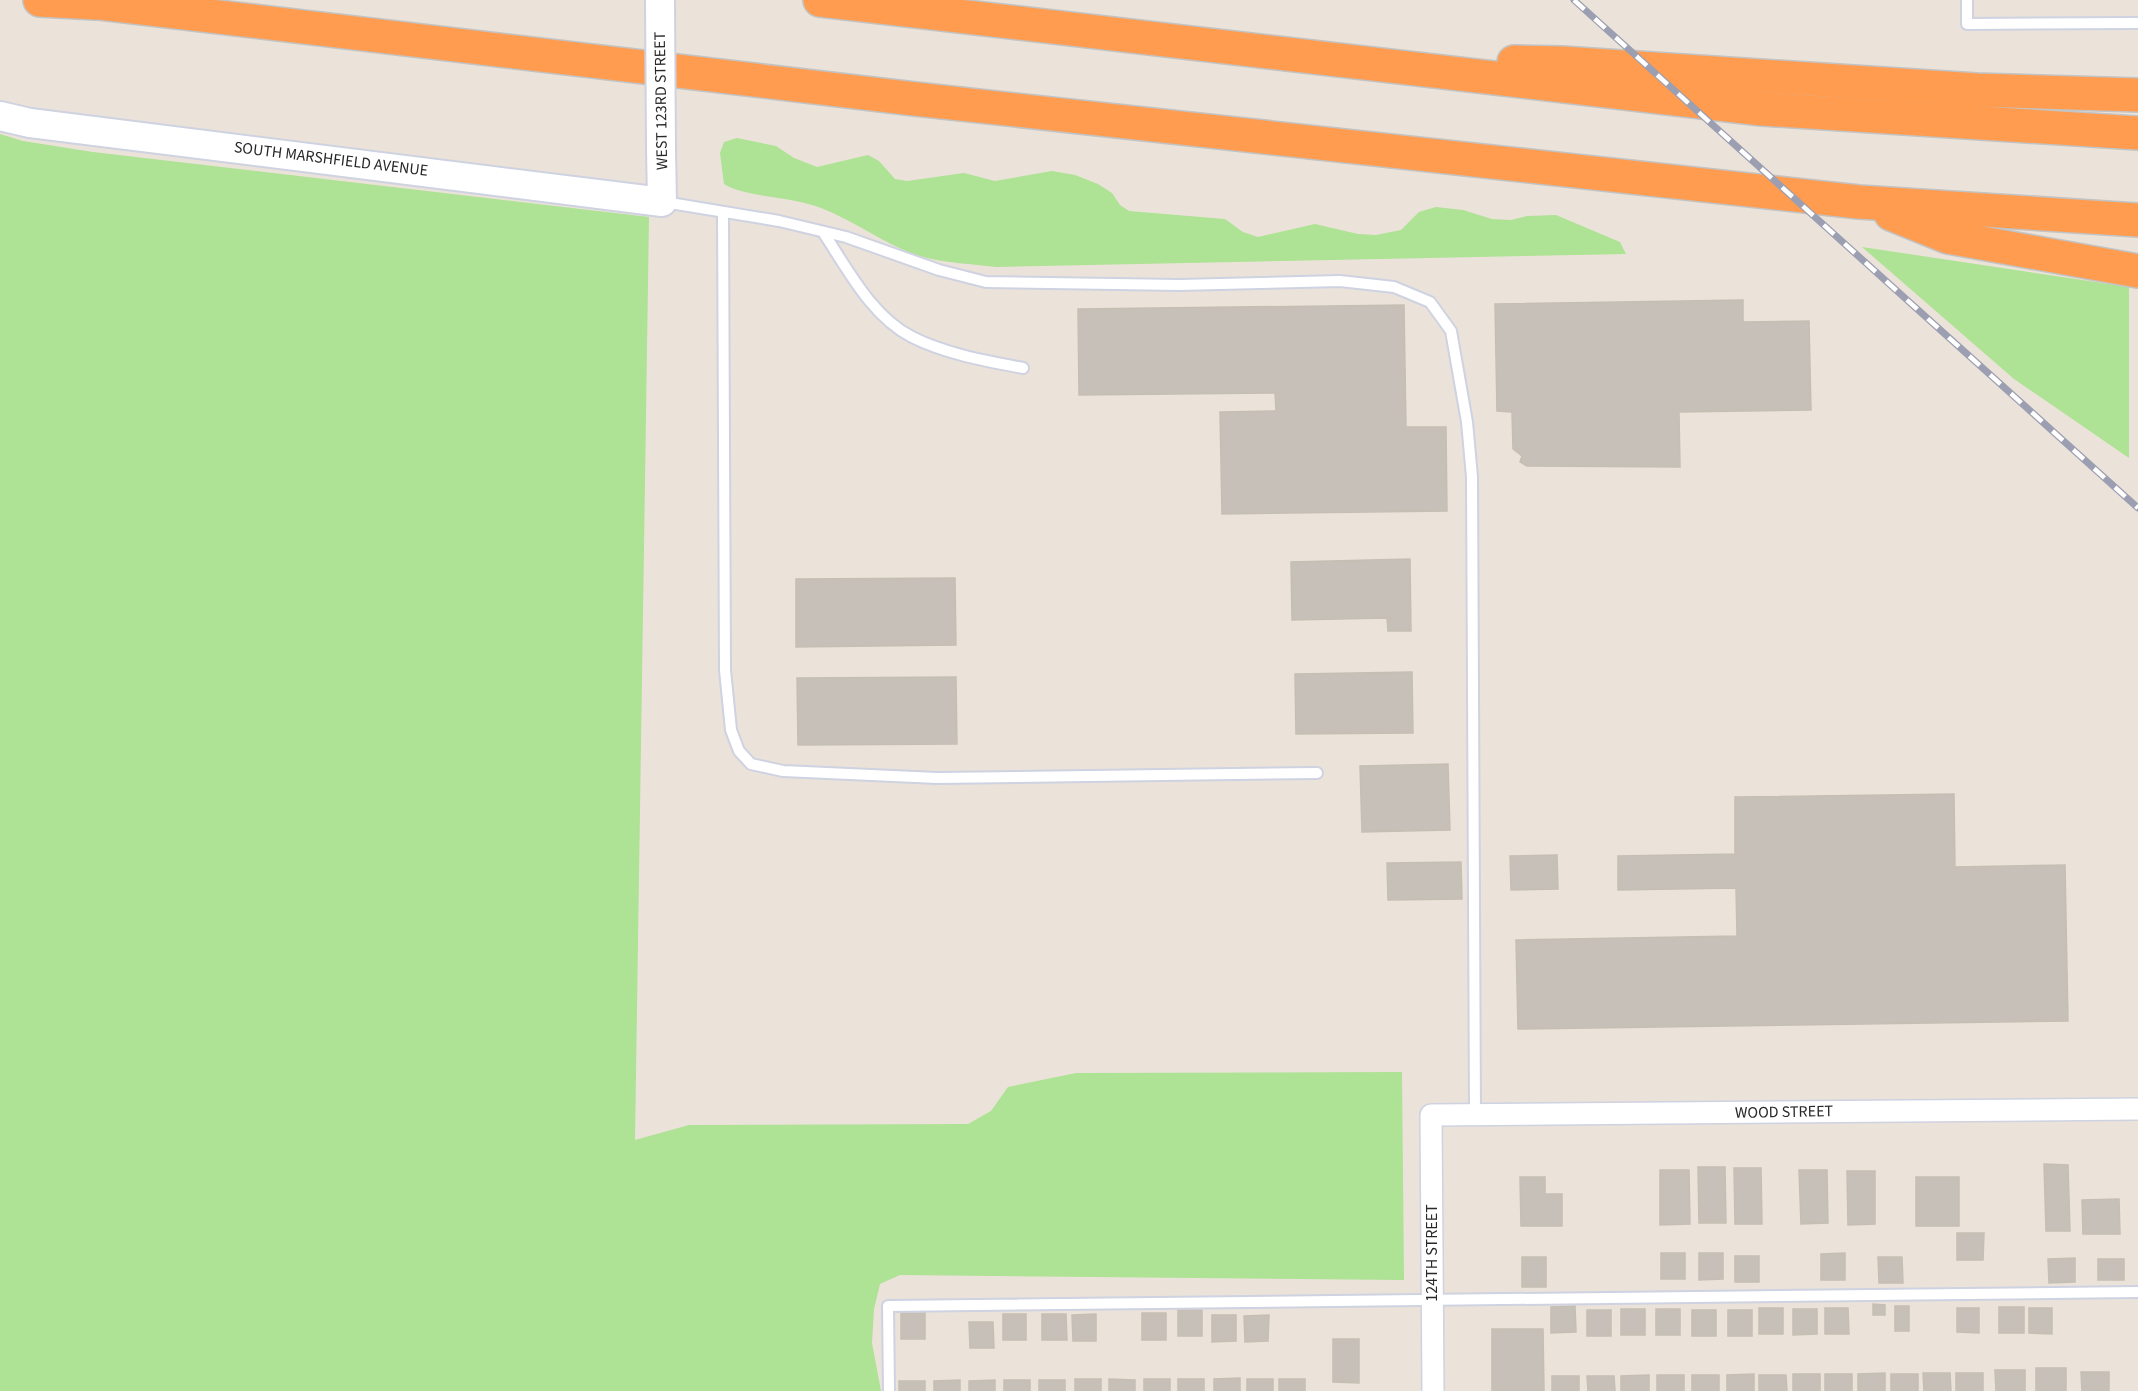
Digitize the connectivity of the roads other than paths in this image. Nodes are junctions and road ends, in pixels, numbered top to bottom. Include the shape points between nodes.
1 (40, 0) edge
2 (660, 0) edge
3 (820, 0) edge
4 (1967, 0) edge
5 (88, 2) edge
6 (2138, 23) edge
7 (1315, 59) junction
8 (2138, 95) edge
9 (0, 116) edge
10 (2138, 133) edge
11 (662, 202) junction
12 (1859, 202) junction
13 (723, 212) junction
14 (2138, 220) edge
15 (823, 232) junction
16 (2138, 271) edge
17 (1023, 368) dead end
18 (1317, 773) dead end
19 (2138, 1109) edge
20 (1431, 1115) joint
21 (1475, 1115) junction
22 (2138, 1292) edge
23 (1432, 1300) junction
24 (889, 1391) edge
25 (1433, 1391) edge

1 - 5 highway
2 - 11 main road, WEST 123RD STREET, bridge
3 - 7 highway
4 - 6 lane via 1967,24
5 - 12 highway via 915,99
7 - 8 highway via 1562,63 1977,90
7 - 10 highway via 1762,108
9 - 11 main road, SOUTH MARSHFIELD AVENUE via 30,123
11 - 13 lane
12 - 14 highway
12 - 16 highway via 1948,237
13 - 15 lane
13 - 18 lane via 725,670 731,730 739,751 751,764 783,771 937,777
15 - 17 lane via 873,303 911,336 970,358
15 - 21 lane via 986,282 1179,285 1340,281 1394,287 1430,302 1451,331 1472,477
19 - 21 street, WOOD STREET
20 - 21 street, WOOD STREET
20 - 23 street, 124TH STREET
22 - 23 lane
23 - 24 lane via 888,1306
23 - 25 street, 124TH STREET

